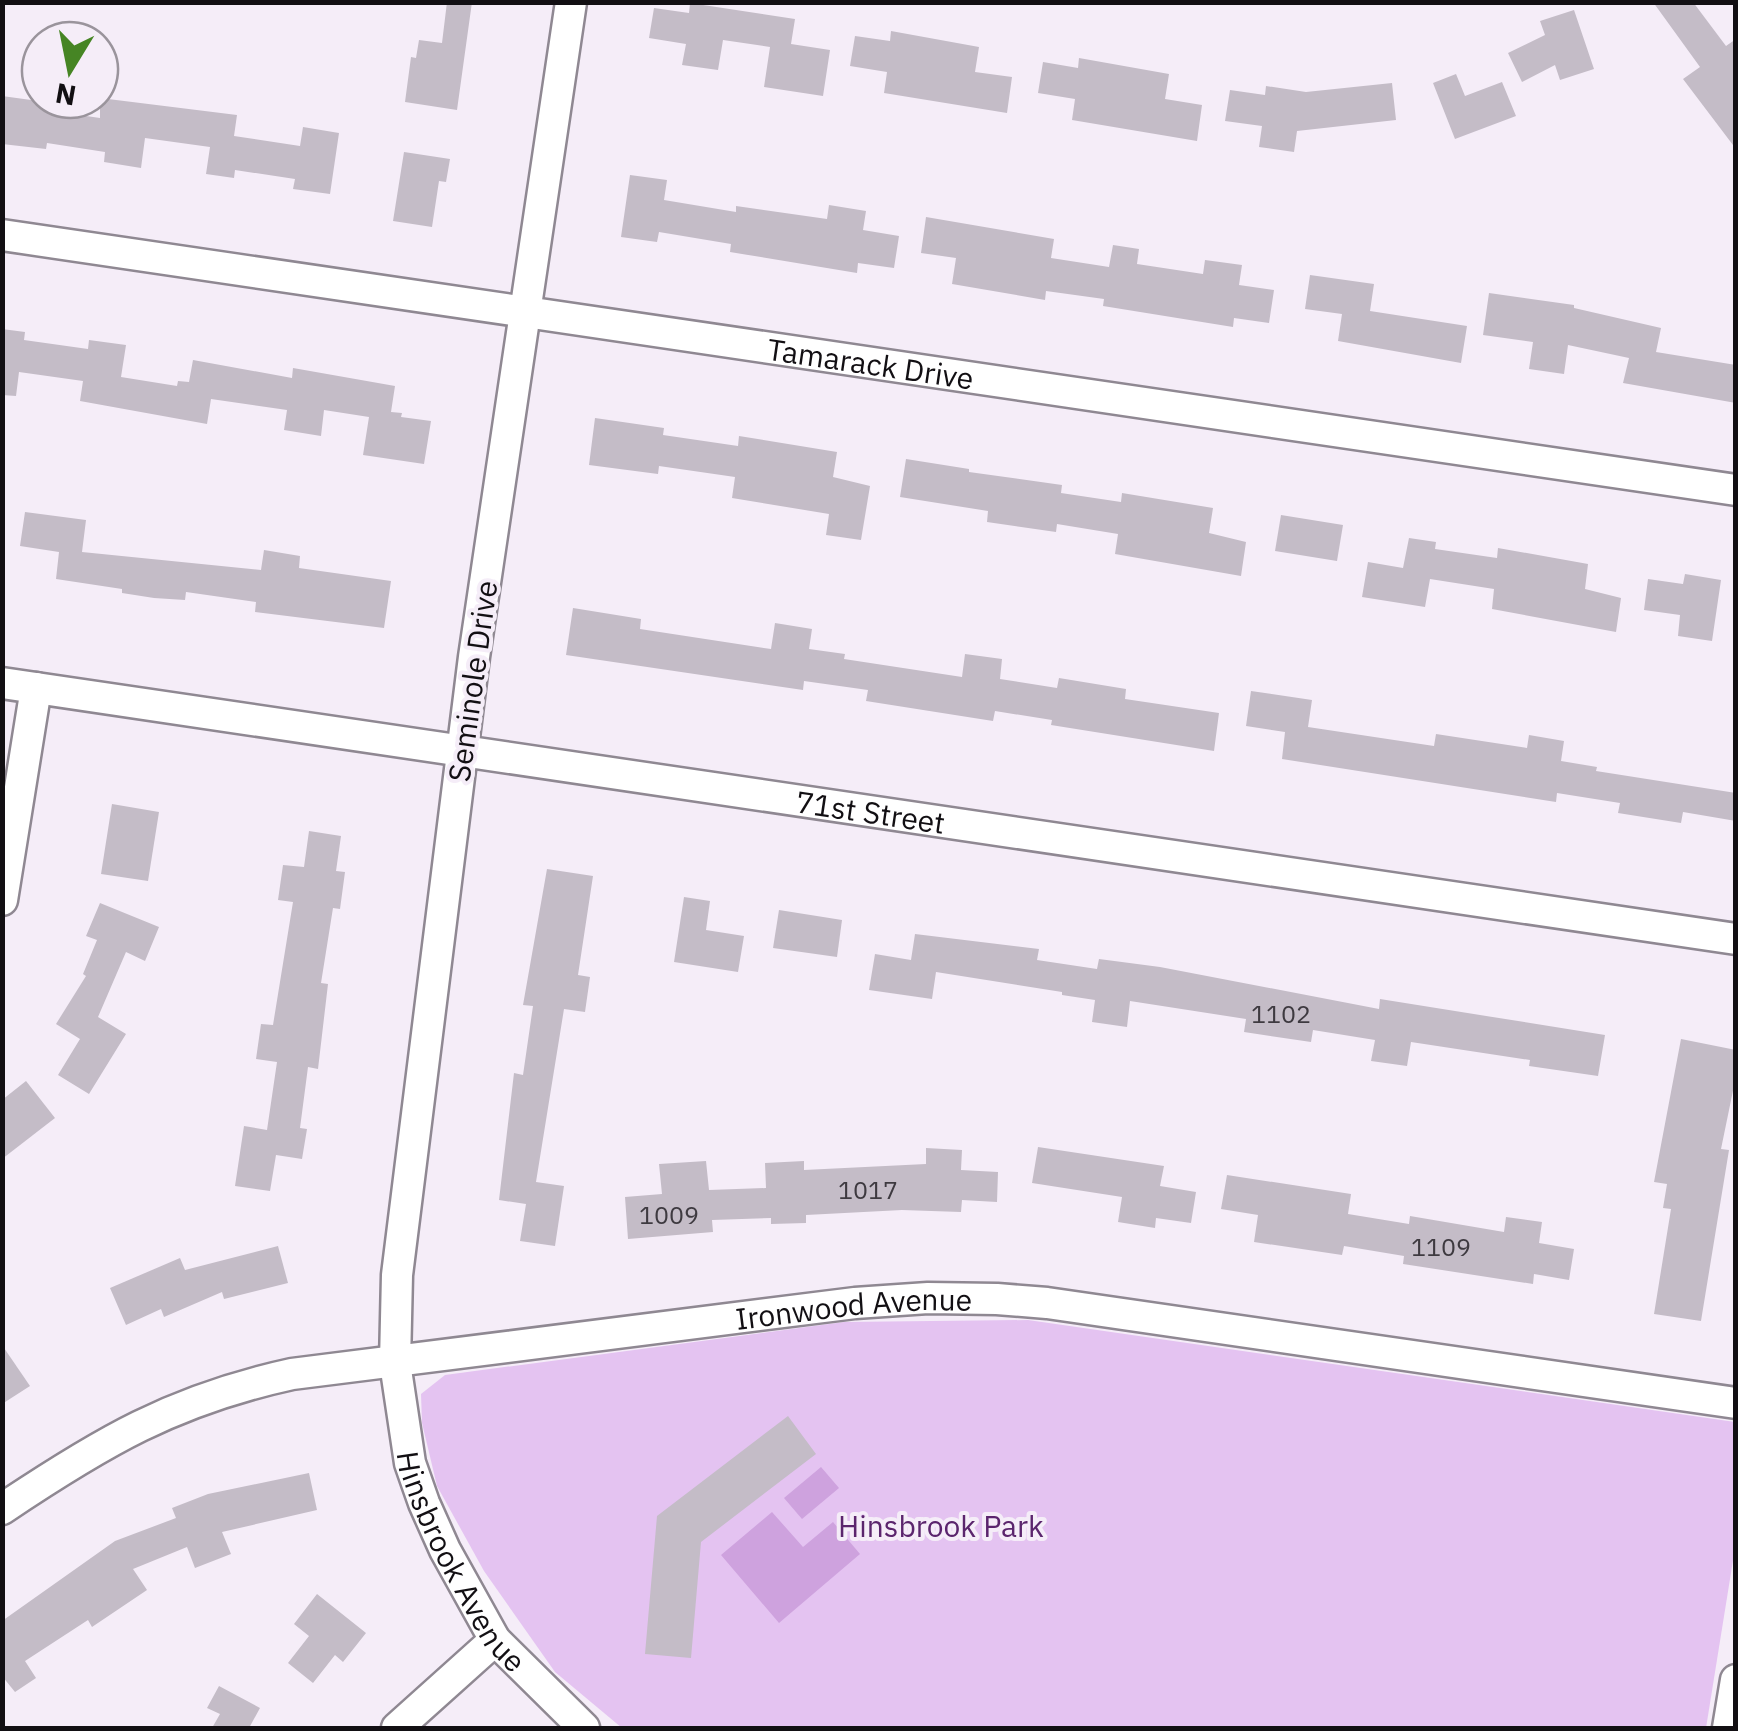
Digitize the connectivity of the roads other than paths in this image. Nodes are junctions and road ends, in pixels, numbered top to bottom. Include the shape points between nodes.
1 (571, 2) edge
2 (2, 235) edge
3 (525, 312) junction
4 (1736, 490) edge
5 (2, 683) edge
6 (36, 688) junction
7 (462, 751) junction
8 (2, 900) edge
9 (1736, 939) edge
10 (396, 1363) junction
11 (1736, 1403) edge
12 (2, 1509) edge
13 (495, 1640) junction
14 (1736, 1680) edge
15 (397, 1728) edge
16 (584, 1728) edge
17 (1728, 1728) edge

1 - 3 street, Seminole Drive
2 - 3 street, Tamarack Drive
3 - 4 street, Tamarack Drive
3 - 7 street, Seminole Drive
5 - 6 street, 71st Street
6 - 7 street, 71st Street
6 - 8 street
7 - 9 street, 71st Street
7 - 10 street, Seminole Drive via 397,1276
10 - 11 street, Ironwood Avenue via 855,1303 997,1299
10 - 12 street, Ironwood Avenue via 292,1374 190,1402 112,1439
10 - 13 street, Hinsbrook Avenue via 410,1462 424,1504
13 - 15 street
13 - 16 street, Hinsbrook Avenue
14 - 17 street

